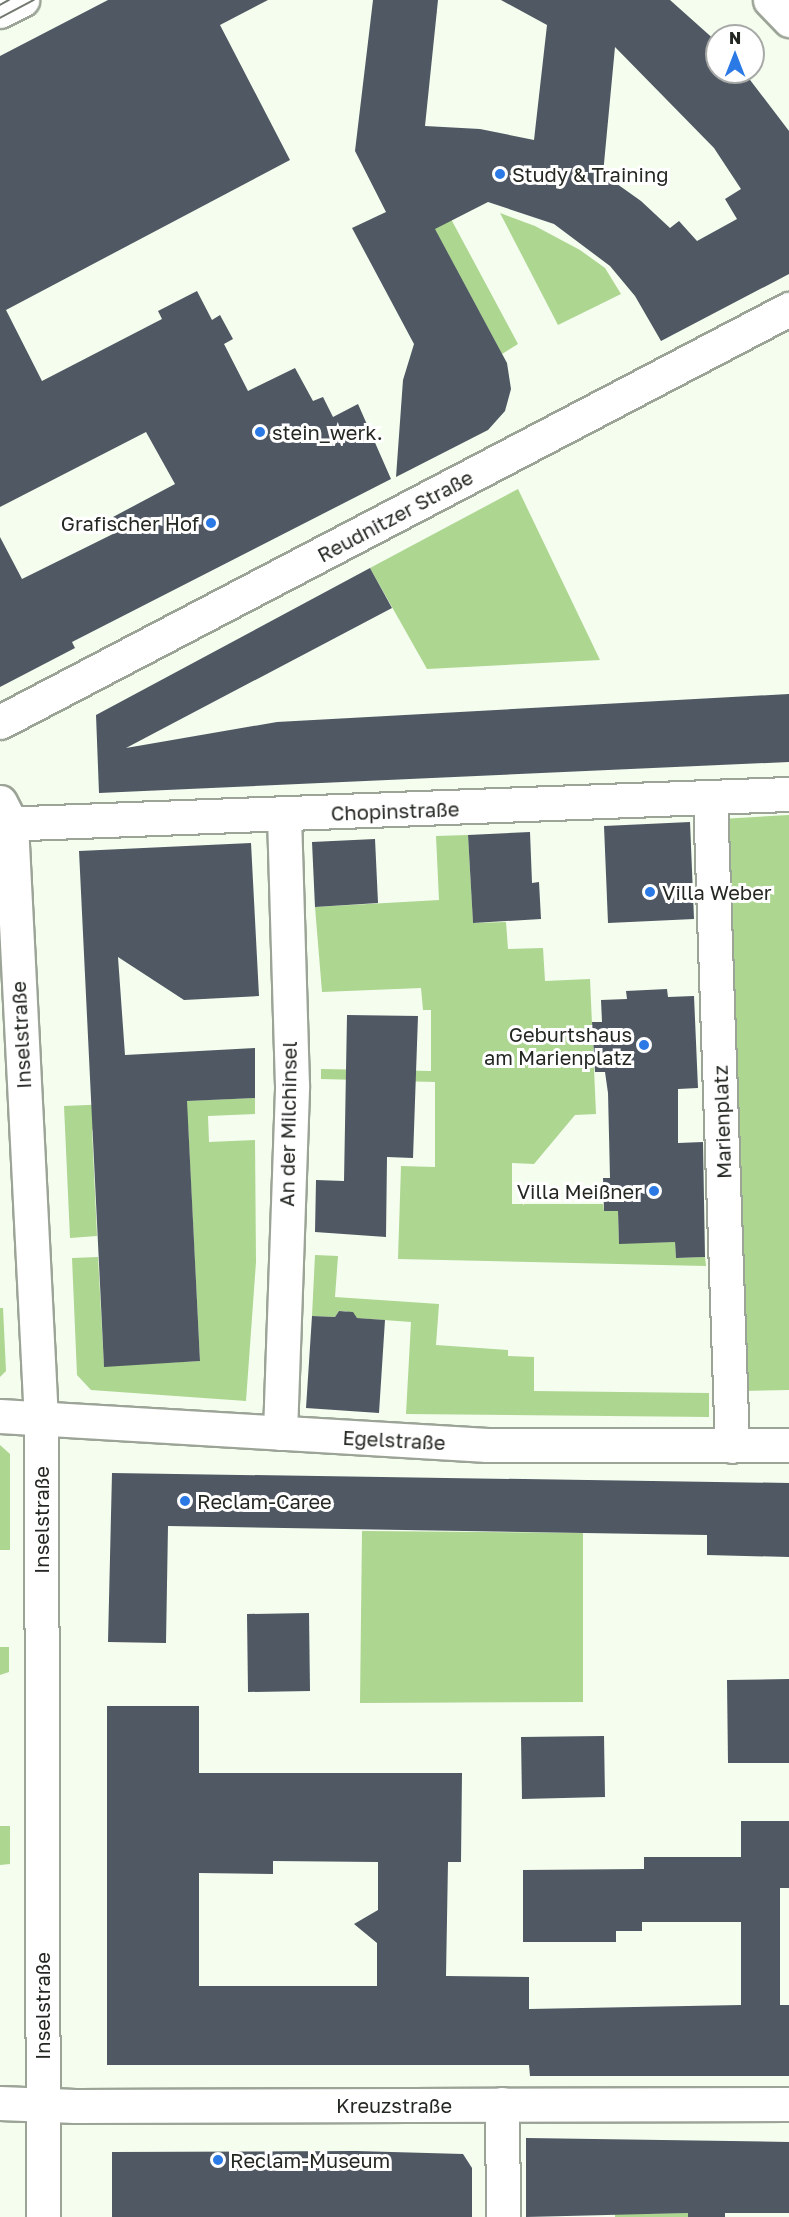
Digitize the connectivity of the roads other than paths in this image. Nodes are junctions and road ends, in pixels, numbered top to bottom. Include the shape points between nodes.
1 (22, 0) edge
2 (770, 0) edge
3 (0, 11) edge
4 (789, 20) edge
5 (789, 309) edge
6 (0, 722) edge
7 (789, 794) edge
8 (710, 798) junction
9 (284, 815) junction
10 (4, 817) edge
11 (0, 1416) edge
12 (41, 1420) junction
13 (280, 1433) junction
14 (789, 1445) edge
15 (732, 1446) junction
16 (0, 2103) edge
17 (502, 2104) junction
18 (789, 2104) edge
19 (42, 2106) junction
20 (43, 2217) edge
21 (503, 2217) edge

1 - 3 street
2 - 4 street
5 - 6 street, Reudnitzer Straße
7 - 8 street, Chopinstraße
8 - 9 street, Chopinstraße
8 - 15 street, Marienplatz
9 - 10 street, Chopinstraße
9 - 13 street, An der Milchinsel via 291,1084
10 - 12 street, Inselstraße
11 - 12 street, Egelstraße
12 - 13 street, Egelstraße
12 - 19 street, Inselstraße
13 - 15 street, Egelstraße via 487,1445
14 - 15 street, Egelstraße
16 - 19 street, Kreuzstraße
17 - 18 street, Kreuzstraße
17 - 19 street, Kreuzstraße
17 - 21 street
19 - 20 street, Inselstraße

